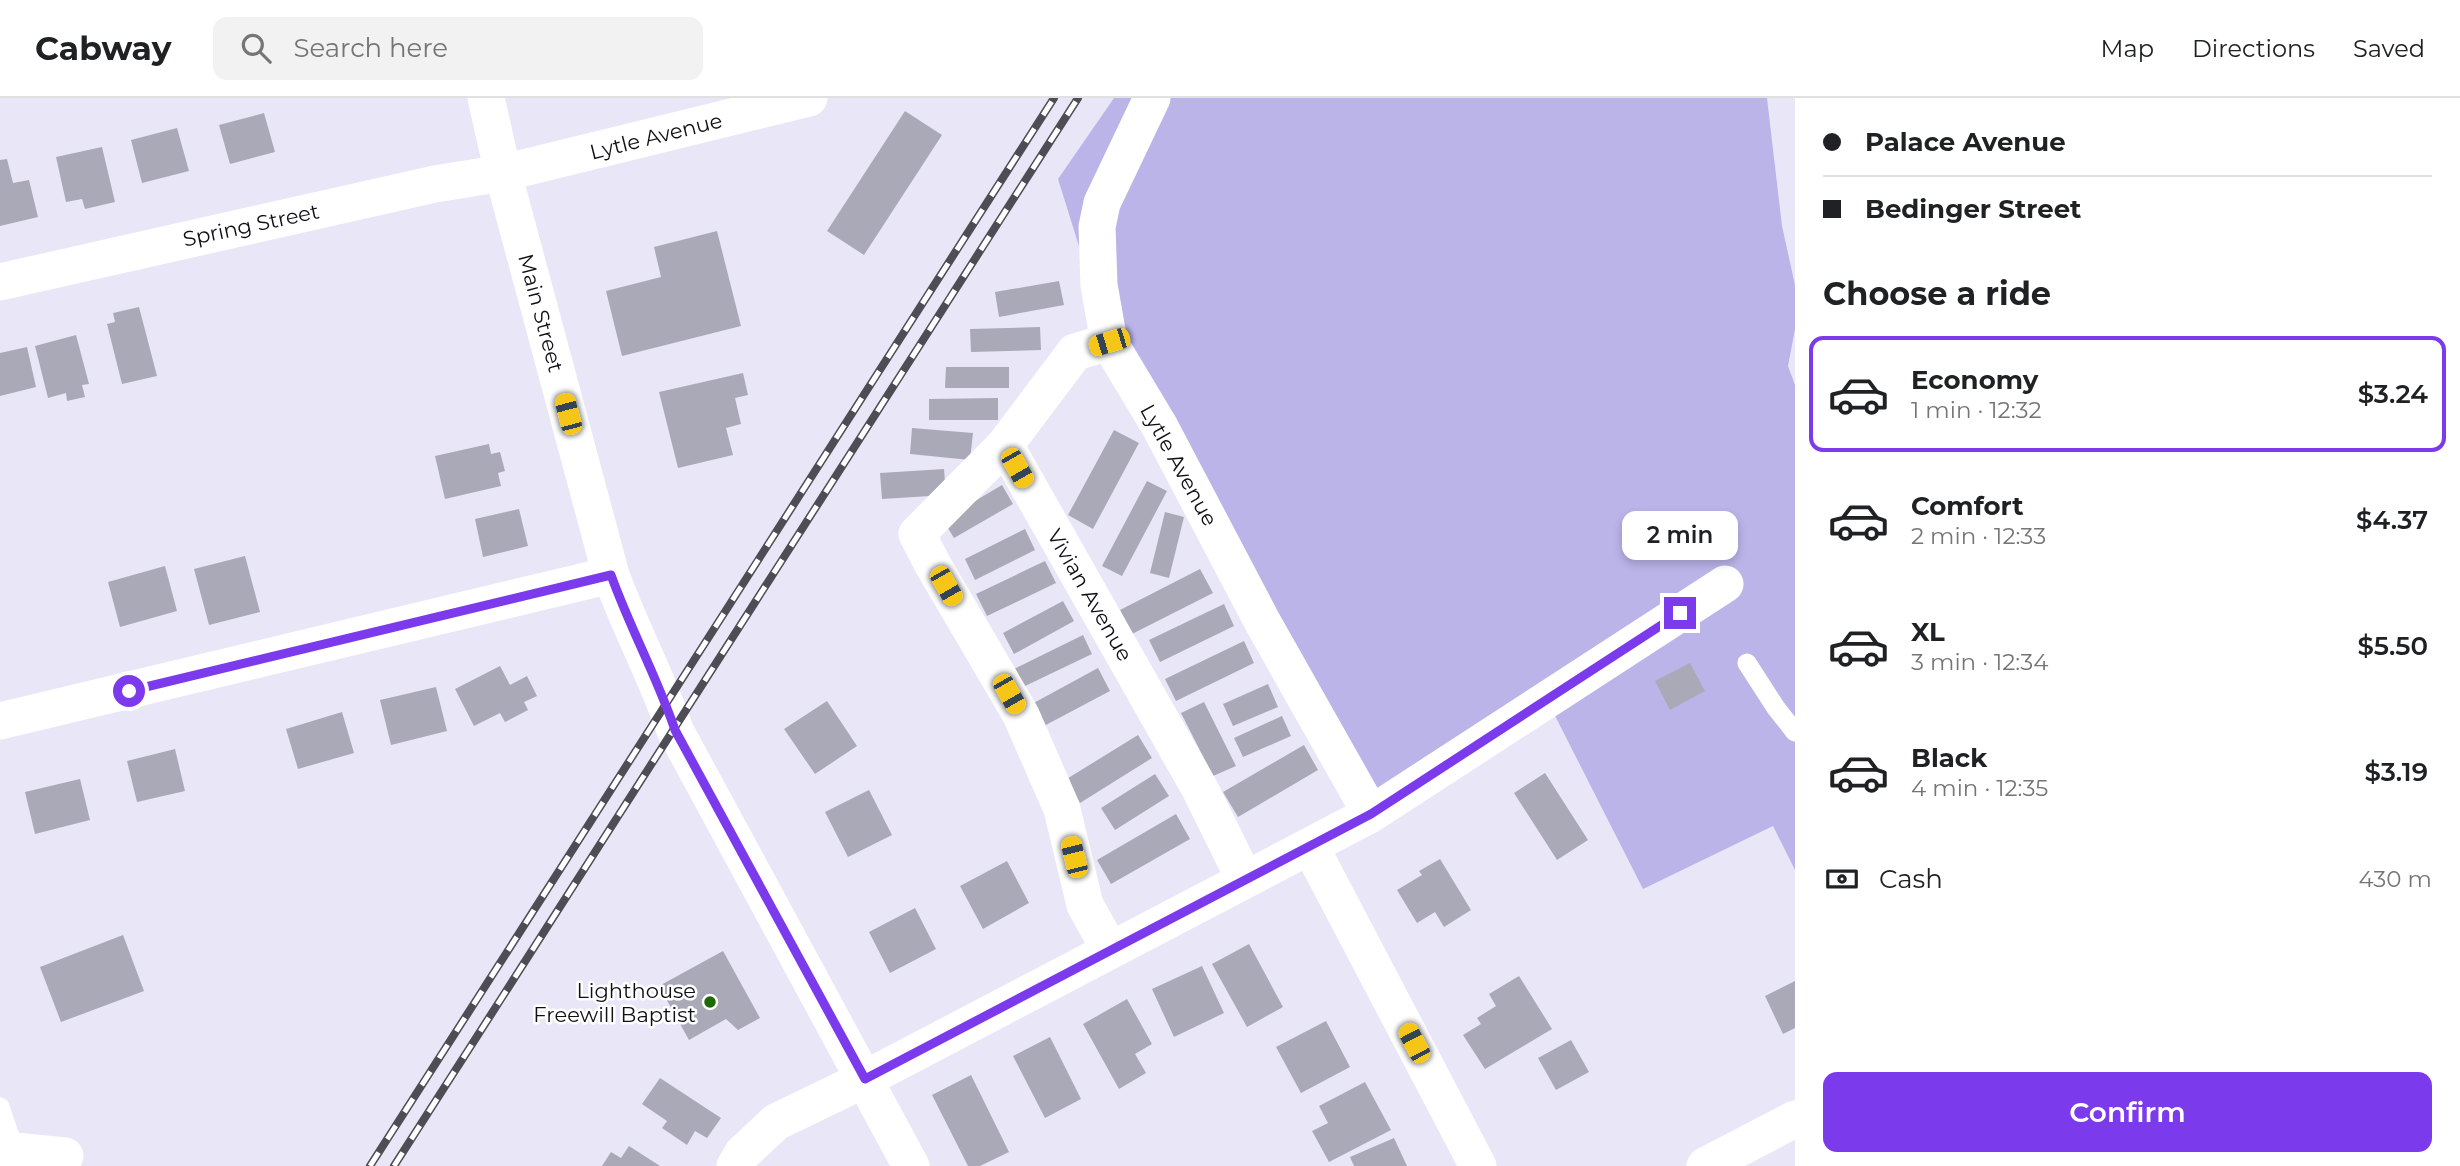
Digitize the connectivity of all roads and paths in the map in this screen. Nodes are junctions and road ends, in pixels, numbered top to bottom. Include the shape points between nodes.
1 (486, 98) edge
2 (808, 98) edge
3 (1152, 98) edge
4 (503, 173) junction
5 (0, 282) edge
6 (1109, 342) junction
7 (1004, 445) junction
8 (611, 575) junction
9 (1725, 584) dead end
10 (1747, 663) dead end
11 (0, 721) edge
12 (1795, 732) edge
13 (1371, 814) junction
14 (1310, 846) junction
15 (1245, 880) junction
16 (1110, 950) junction
17 (865, 1079) junction
18 (0, 1107) edge
19 (1795, 1119) edge
20 (7, 1153) edge
21 (65, 1156) dead end
22 (735, 1166) edge
23 (911, 1166) edge
24 (1478, 1166) edge
25 (1705, 1166) edge

1 - 4 street, Main Street
2 - 4 street, Lytle Avenue
3 - 6 street, Lytle Avenue via 1102,203 1097,227 1099,285
4 - 5 street, Spring Street via 435,184
4 - 8 street, Main Street
6 - 7 street via 1074,352
6 - 13 street, Lytle Avenue
7 - 15 street, Vivian Avenue via 1200,789
7 - 16 street via 918,534 1021,715 1062,809 1085,905
8 - 11 street
8 - 17 street, Main Street via 675,730
9 - 13 street
10 - 12 lane
13 - 14 street
14 - 15 street
14 - 24 street
15 - 16 street
16 - 17 street
17 - 22 street via 776,1122
17 - 23 street, Main Street
18 - 20 lane
19 - 25 street
20 - 21 street

